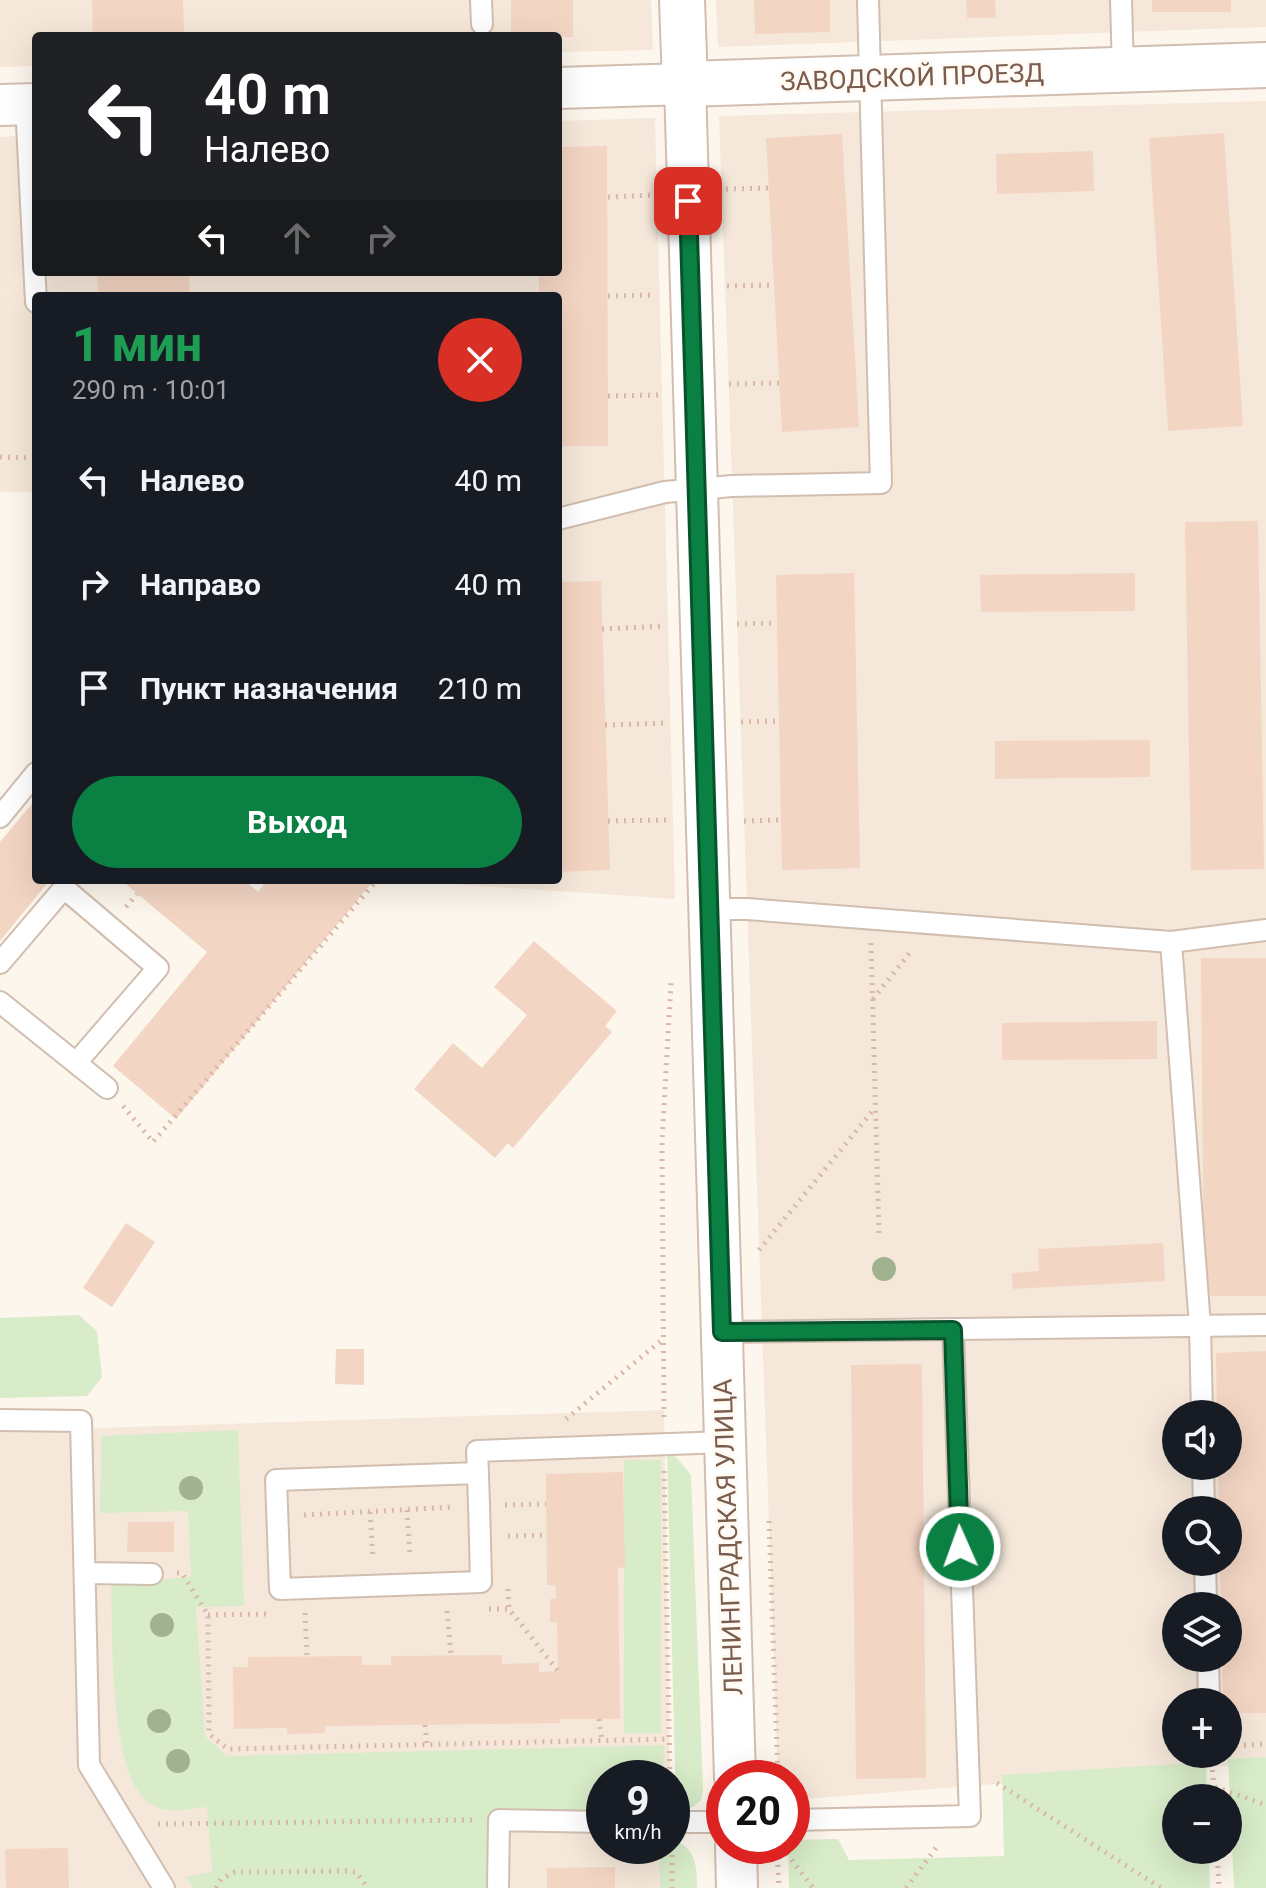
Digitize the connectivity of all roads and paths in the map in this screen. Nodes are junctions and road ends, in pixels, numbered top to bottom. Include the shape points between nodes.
1 (481, 0) edge
2 (682, 0) edge
3 (868, 0) edge
4 (1121, 0) edge
5 (482, 24) dead end
6 (1266, 65) edge
7 (1123, 70) junction
8 (869, 78) junction
9 (685, 84) junction
10 (562, 88) edge
11 (21, 104) edge
12 (769, 188) dead end
13 (722, 189) dead end
14 (657, 195) dead end
15 (608, 197) dead end
16 (32, 249) edge
17 (774, 285) dead end
18 (726, 287) dead end
19 (659, 295) dead end
20 (608, 296) dead end
21 (779, 383) dead end
22 (729, 384) dead end
23 (662, 395) dead end
24 (608, 396) dead end
25 (0, 457) edge
26 (32, 458) edge
27 (697, 489) junction
28 (562, 518) edge
29 (776, 623) dead end
30 (737, 624) dead end
31 (668, 626) dead end
32 (602, 629) dead end
33 (779, 721) dead end
34 (741, 722) dead end
35 (671, 723) dead end
36 (605, 725) dead end
37 (32, 778) edge
38 (0, 817) edge
39 (673, 820) dead end
40 (780, 820) dead end
41 (608, 821) dead end
42 (744, 821) dead end
43 (374, 884) edge
44 (709, 909) junction
45 (870, 918) junction
46 (933, 923) junction
47 (1266, 930) edge
48 (1171, 942) junction
49 (0, 963) edge
50 (671, 975) dead end
51 (873, 1000) junction
52 (0, 1002) edge
53 (76, 1063) junction
54 (107, 1088) joint
55 (875, 1107) junction
56 (879, 1234) dead end
57 (759, 1250) dead end
58 (1266, 1325) edge
59 (1200, 1326) junction
60 (953, 1330) junction
61 (722, 1332) junction
62 (662, 1340) junction
63 (1202, 1400) edge
64 (0, 1420) edge
65 (725, 1442) junction
66 (664, 1444) junction
67 (530, 1449) junction
68 (478, 1473) junction
69 (546, 1504) dead end
70 (479, 1505) junction
71 (504, 1505) junction
72 (407, 1510) junction
73 (370, 1512) junction
74 (277, 1516) junction
75 (547, 1535) dead end
76 (506, 1536) junction
77 (506, 1551) dead end
78 (86, 1573) junction
79 (152, 1574) joint
80 (507, 1580) dead end
81 (411, 1585) junction
82 (374, 1586) junction
83 (447, 1611) dead end
84 (305, 1613) dead end
85 (451, 1655) dead end
86 (307, 1656) dead end
87 (558, 1671) dead end
88 (599, 1719) dead end
89 (425, 1725) dead end
90 (670, 1739) junction
91 (602, 1741) junction
92 (427, 1744) junction
93 (1266, 1744) edge
94 (1242, 1745) edge
95 (670, 1760) edge
96 (734, 1760) edge
97 (968, 1765) junction
98 (1242, 1797) edge
99 (1266, 1805) edge
100 (959, 1816) junction
101 (499, 1820) junction
102 (810, 1820) edge
103 (586, 1822) edge
104 (125, 1824) junction
105 (672, 1864) edge
106 (736, 1864) edge
107 (780, 1864) edge
108 (794, 1864) edge
109 (1218, 1864) edge
110 (164, 1888) edge
111 (216, 1888) edge
112 (368, 1888) edge
113 (498, 1888) edge
114 (672, 1888) edge
115 (737, 1888) edge
116 (779, 1888) edge
117 (813, 1888) edge
118 (906, 1888) edge
119 (1161, 1888) edge
120 (1219, 1888) edge

1 - 5 lane
2 - 9 street, ЛЕНИНГРАДСКАЯ УЛИЦА
3 - 8 lane
4 - 7 lane
6 - 7 street, ЗАВОДСКОЙ ПРОЕЗД
7 - 8 street, ЗАВОДСКОЙ ПРОЕЗД
8 - 9 street, ЗАВОДСКОЙ ПРОЕЗД
8 - 27 lane via 881,483
9 - 10 street, ЗАВОДСКОЙ ПРОЕЗД
9 - 27 street, ЛЕНИНГРАДСКАЯ УЛИЦА
11 - 16 lane
12 - 13 path
14 - 15 path
17 - 18 path
19 - 20 path
21 - 22 path
23 - 24 path
25 - 26 path
27 - 28 lane
27 - 44 street, ЛЕНИНГРАДСКАЯ УЛИЦА
29 - 30 path
31 - 32 path
33 - 34 path
35 - 36 path
37 - 38 lane
39 - 41 path
40 - 42 path
43 - 54 path via 153,1142
44 - 45 lane
44 - 61 street, ЛЕНИНГРАДСКАЯ УЛИЦА
45 - 46 lane
45 - 51 path
46 - 48 lane
46 - 51 path
47 - 48 lane
48 - 59 lane
49 - 53 lane via 64,888 158,968
50 - 62 path via 662,1142
51 - 55 path
52 - 53 lane
53 - 54 lane
55 - 56 path
55 - 57 path
58 - 59 lane
59 - 60 lane
59 - 63 lane
60 - 61 lane
60 - 97 lane
61 - 65 street, ЛЕНИНГРАДСКАЯ УЛИЦА
62 - 66 path
62 - 67 path
64 - 78 lane via 81,1421
65 - 66 lane
65 - 96 street, ЛЕНИНГРАДСКАЯ УЛИЦА
66 - 67 lane
66 - 90 path
67 - 68 lane via 477,1451
67 - 71 path via 503,1480
68 - 70 lane
68 - 74 lane via 276,1480
69 - 71 path
70 - 72 path
70 - 81 lane via 481,1582
71 - 76 path
72 - 73 path
72 - 81 path
73 - 74 path
73 - 82 path
74 - 82 lane via 280,1589
75 - 76 path
76 - 77 path
78 - 79 lane
78 - 104 lane via 89,1765
79 - 92 path via 182,1573 208,1615 209,1734 228,1749
80 - 87 path via 509,1609
81 - 82 lane
83 - 85 path
84 - 86 path
88 - 91 path
89 - 92 path
90 - 91 path
90 - 95 path
91 - 92 path
93 - 94 path
97 - 100 lane via 970,1816
97 - 119 path
98 - 99 path
100 - 102 lane
100 - 118 path
101 - 103 lane
101 - 104 path
101 - 113 lane
104 - 110 lane
105 - 114 path
106 - 115 street
107 - 116 path
108 - 117 path
109 - 120 path
111 - 112 path via 235,1872 347,1871 356,1872

